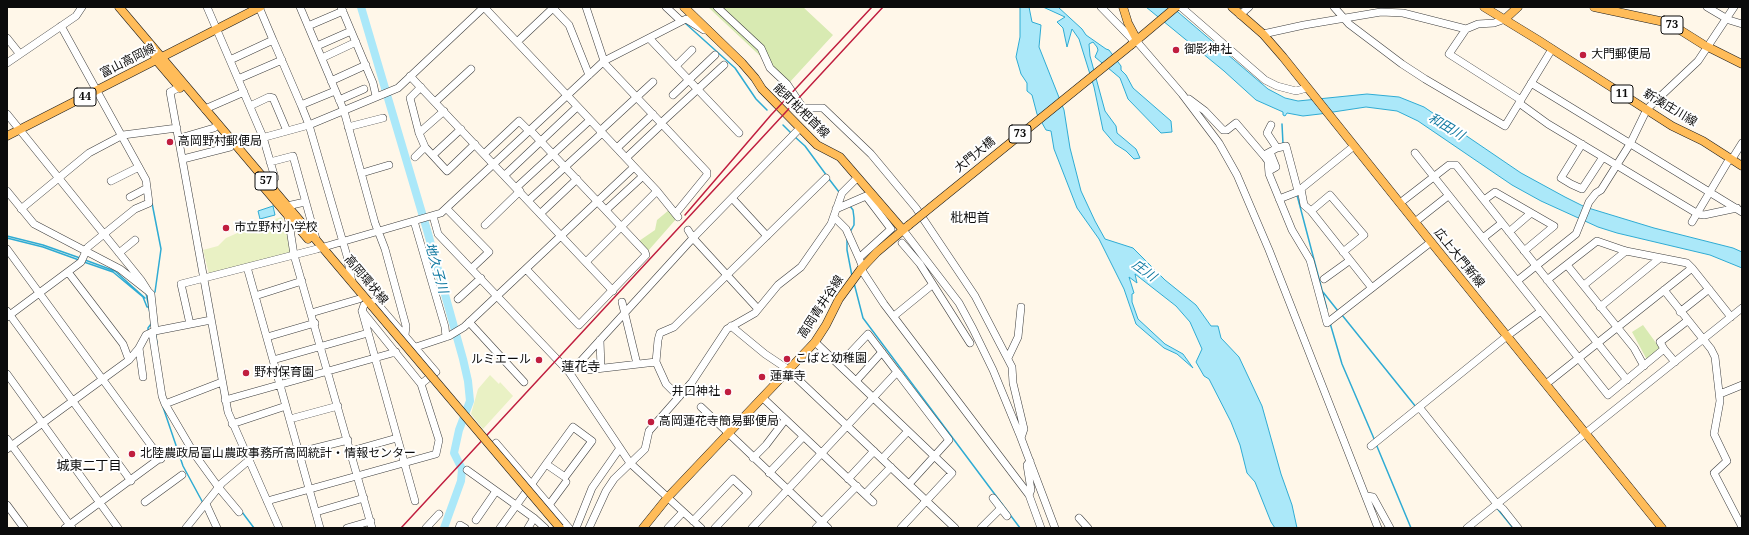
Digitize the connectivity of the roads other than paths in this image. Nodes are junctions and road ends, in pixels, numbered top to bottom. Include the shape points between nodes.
1 (82, 7) edge
2 (118, 7) edge
3 (207, 7) edge
4 (259, 7) edge
5 (300, 7) edge
6 (484, 7) edge
7 (586, 7) edge
8 (666, 7) edge
9 (684, 7) edge
10 (717, 7) edge
11 (1101, 7) edge
12 (1123, 7) edge
13 (1176, 7) edge
14 (1181, 7) edge
15 (1232, 7) edge
16 (1249, 7) edge
17 (1334, 7) edge
18 (1484, 7) edge
19 (1518, 7) edge
20 (1594, 7) edge
21 (1708, 7) edge
22 (1734, 7) edge
23 (552, 8) edge
24 (342, 9) edge
25 (1240, 15) junction
26 (1343, 18) junction
27 (1505, 18) junction
28 (1726, 19) junction
29 (683, 20) junction
30 (1742, 24) edge
31 (61, 26) junction
32 (308, 26) junction
33 (217, 29) junction
34 (1466, 29) junction
35 (709, 30) junction
36 (351, 32) junction
37 (1263, 34) junction
38 (7, 38) edge
39 (649, 38) junction
40 (273, 40) junction
41 (356, 42) junction
42 (517, 42) junction
43 (1135, 42) junction
44 (317, 46) junction
45 (1707, 47) junction
46 (1552, 49) junction
47 (692, 50) dead end
48 (20, 53) junction
49 (715, 55) dead end
50 (322, 58) junction
51 (160, 59) junction
52 (230, 60) junction
53 (282, 60) junction
54 (604, 61) junction
55 (7, 63) edge
56 (1742, 64) edge
57 (366, 65) junction
58 (724, 65) dead end
59 (676, 66) junction
60 (471, 69) dead end
61 (588, 75) junction
62 (410, 76) junction
63 (238, 80) junction
64 (689, 80) junction
65 (331, 81) junction
66 (653, 82) dead end
67 (1531, 83) junction
68 (180, 87) junction
69 (421, 87) junction
70 (364, 89) dead end
71 (698, 89) junction
72 (1309, 90) junction
73 (97, 91) junction
74 (335, 91) junction
75 (244, 92) junction
76 (1182, 94) junction
77 (673, 95) dead end
78 (377, 96) junction
79 (567, 96) junction
80 (637, 97) junction
81 (339, 100) junction
82 (1520, 101) junction
83 (435, 102) junction
84 (301, 105) junction
85 (250, 106) junction
86 (577, 108) junction
87 (205, 109) junction
88 (1647, 109) junction
89 (344, 111) junction
90 (444, 111) junction
91 (7, 114) edge
92 (653, 114) junction
93 (383, 118) dead end
94 (590, 120) junction
95 (662, 123) junction
96 (309, 125) junction
97 (216, 126) junction
98 (1271, 126) dead end
99 (348, 127) junction
100 (177, 128) junction
101 (800, 128) junction
102 (461, 129) junction
103 (20, 130) junction
104 (287, 131) junction
105 (530, 131) junction
106 (601, 132) junction
107 (420, 133) junction
108 (739, 134) dead end
109 (124, 135) junction
110 (7, 136) edge
111 (263, 137) junction
112 (180, 138) junction
113 (541, 141) junction
114 (1742, 143) edge
115 (475, 144) junction
116 (1582, 144) junction
117 (1630, 144) junction
118 (233, 146) junction
119 (1354, 146) junction
120 (425, 147) junction
121 (617, 148) junction
122 (1278, 148) junction
123 (1415, 153) dead end
124 (484, 154) junction
125 (553, 154) junction
126 (1267, 154) junction
127 (433, 155) junction
128 (415, 157) dead end
129 (1603, 157) junction
130 (626, 158) junction
131 (183, 159) junction
132 (1731, 159) junction
133 (270, 162) junction
134 (494, 164) junction
135 (389, 165) dead end
136 (1616, 165) junction
137 (565, 166) junction
138 (1742, 166) edge
139 (139, 167) junction
140 (634, 167) junction
141 (362, 173) junction
142 (505, 175) junction
143 (643, 176) junction
144 (58, 178) junction
145 (826, 178) dead end
146 (857, 178) junction
147 (1433, 178) junction
148 (577, 179) junction
149 (111, 181) dead end
150 (269, 185) junction
151 (148, 188) junction
152 (519, 189) junction
153 (7, 191) edge
154 (657, 191) junction
155 (1297, 191) junction
156 (1710, 192) junction
157 (1448, 196) junction
158 (130, 197) dead end
159 (732, 198) junction
160 (1279, 199) junction
161 (529, 200) junction
162 (1484, 200) junction
163 (10, 201) edge
164 (597, 201) junction
165 (305, 202) junction
166 (1400, 204) junction
167 (287, 206) junction
168 (21, 209) junction
169 (447, 209) junction
170 (836, 209) junction
171 (606, 210) junction
172 (1739, 210) edge
173 (1311, 211) junction
174 (541, 212) junction
175 (1531, 212) junction
176 (1697, 213) junction
177 (288, 216) junction
178 (432, 216) junction
179 (834, 217) junction
180 (415, 221) junction
181 (1415, 222) junction
182 (1692, 222) dead end
183 (1502, 223) junction
184 (485, 225) dead end
185 (622, 227) junction
186 (906, 227) junction
187 (378, 230) junction
188 (688, 230) dead end
189 (1509, 232) junction
190 (104, 234) junction
191 (562, 236) junction
192 (768, 236) junction
193 (693, 238) junction
194 (1483, 238) junction
195 (135, 240) dead end
196 (316, 240) junction
197 (341, 242) junction
198 (1430, 242) junction
199 (902, 243) dead end
200 (320, 248) junction
201 (1524, 251) junction
202 (1626, 251) junction
203 (8, 252) edge
204 (1343, 252) junction
205 (119, 253) junction
206 (84, 255) junction
207 (294, 255) junction
208 (859, 258) junction
209 (1660, 258) junction
210 (1349, 260) junction
211 (586, 262) junction
212 (920, 264) junction
213 (1536, 265) junction
214 (1567, 265) junction
215 (247, 267) junction
216 (472, 268) junction
217 (862, 268) junction
218 (1692, 268) junction
219 (526, 269) junction
220 (68, 272) junction
221 (727, 275) junction
222 (939, 275) junction
223 (481, 278) junction
224 (203, 279) junction
225 (1324, 279) dead end
226 (1547, 280) junction
227 (302, 281) junction
228 (1517, 281) junction
229 (352, 283) junction
230 (932, 285) junction
231 (1584, 285) junction
232 (1372, 288) junction
233 (1709, 289) junction
234 (1664, 290) junction
235 (148, 291) junction
236 (613, 291) junction
237 (39, 293) junction
238 (255, 296) junction
239 (497, 296) junction
240 (458, 299) dead end
241 (622, 302) dead end
242 (366, 305) junction
243 (1600, 306) junction
244 (1021, 307) dead end
245 (758, 309) junction
246 (625, 311) junction
247 (311, 312) junction
248 (1541, 312) junction
249 (1680, 312) junction
250 (1741, 312) edge
251 (8, 314) edge
252 (894, 316) junction
253 (1731, 317) junction
254 (211, 320) junction
255 (1686, 320) junction
256 (315, 323) junction
257 (190, 324) junction
258 (466, 324) junction
259 (730, 326) junction
260 (1617, 327) junction
261 (154, 331) junction
262 (368, 333) junction
263 (405, 335) junction
264 (447, 336) junction
265 (1507, 336) junction
266 (267, 337) junction
267 (1702, 339) junction
268 (600, 340) junction
269 (815, 342) junction
270 (970, 343) dead end
271 (1598, 343) junction
272 (321, 346) junction
273 (416, 347) junction
274 (139, 348) junction
275 (1664, 349) junction
276 (396, 352) junction
277 (882, 352) junction
278 (375, 358) junction
279 (1008, 358) junction
280 (1578, 358) junction
281 (129, 360) junction
282 (273, 360) junction
283 (580, 362) junction
284 (656, 362) junction
285 (1675, 362) junction
286 (637, 364) junction
287 (839, 365) junction
288 (1644, 366) junction
289 (601, 368) junction
290 (328, 370) junction
291 (789, 370) junction
292 (569, 372) junction
293 (897, 372) junction
294 (7, 374) edge
295 (143, 377) dead end
296 (102, 380) junction
297 (1627, 380) junction
298 (856, 381) junction
299 (222, 382) junction
300 (524, 382) dead end
301 (280, 384) junction
302 (421, 384) junction
303 (1546, 384) junction
304 (1742, 385) edge
305 (1720, 394) junction
306 (679, 397) junction
307 (763, 398) junction
308 (873, 398) junction
309 (225, 400) junction
310 (73, 401) junction
311 (168, 403) junction
312 (286, 406) junction
313 (338, 406) junction
314 (701, 407) dead end
315 (1419, 407) junction
316 (290, 419) junction
317 (785, 420) junction
318 (43, 423) junction
319 (232, 424) junction
320 (847, 426) junction
321 (908, 431) junction
322 (728, 434) junction
323 (1585, 434) junction
324 (803, 437) junction
325 (397, 438) junction
326 (1021, 438) junction
327 (7, 439) edge
328 (348, 440) junction
329 (496, 443) dead end
330 (1370, 446) dead end
331 (9, 447) edge
332 (620, 448) junction
333 (351, 451) junction
334 (874, 451) junction
335 (300, 452) junction
336 (167, 453) dead end
337 (821, 453) junction
338 (935, 456) junction
339 (753, 458) junction
340 (161, 459) junction
341 (882, 459) junction
342 (1030, 460) junction
343 (248, 461) junction
344 (404, 462) junction
345 (630, 463) junction
346 (546, 464) junction
347 (891, 467) junction
348 (467, 470) dead end
349 (769, 473) junction
350 (182, 475) dead end
351 (357, 476) junction
352 (848, 478) junction
353 (131, 481) junction
354 (566, 482) dead end
355 (909, 484) junction
356 (220, 485) junction
357 (531, 485) junction
358 (857, 486) junction
359 (310, 489) junction
360 (787, 490) junction
361 (496, 491) junction
362 (866, 494) junction
363 (1029, 495) junction
364 (1367, 496) junction
365 (668, 497) junction
366 (364, 498) junction
367 (993, 498) dead end
368 (415, 500) dead end
369 (267, 501) junction
370 (926, 501) junction
371 (100, 502) junction
372 (145, 502) dead end
373 (874, 502) dead end
374 (206, 504) junction
375 (1497, 504) junction
376 (549, 505) junction
377 (7, 506) edge
378 (516, 506) junction
379 (1001, 508) junction
380 (239, 512) dead end
381 (316, 512) junction
382 (683, 512) junction
383 (439, 514) dead end
384 (1007, 516) dead end
385 (534, 518) junction
386 (1080, 518) dead end
387 (476, 520) dead end
388 (693, 521) junction
389 (822, 522) junction
390 (371, 525) edge
391 (69, 527) edge
392 (1742, 527) edge
393 (24, 528) edge
394 (118, 528) edge
395 (186, 528) edge
396 (218, 528) edge
397 (279, 528) edge
398 (320, 528) edge
399 (347, 528) edge
400 (426, 528) edge
401 (459, 528) edge
402 (465, 528) edge
403 (500, 528) edge
404 (528, 528) edge
405 (545, 528) edge
406 (553, 528) edge
407 (560, 528) edge
408 (569, 528) edge
409 (576, 528) edge
410 (589, 528) edge
411 (643, 528) edge
412 (668, 528) edge
413 (701, 528) edge
414 (715, 528) edge
415 (752, 528) edge
416 (816, 528) edge
417 (828, 528) edge
418 (901, 528) edge
419 (955, 528) edge
420 (981, 528) edge
421 (1041, 528) edge
422 (1054, 528) edge
423 (1088, 528) edge
424 (1378, 528) edge
425 (1390, 528) edge
426 (1467, 528) edge
427 (1518, 528) edge
428 (1662, 528) edge

1 - 31 street via 76,16
2 - 51 main road, 高岡環状線 / 57
3 - 33 street
4 - 33 main road, 富山高岡線 / 44
4 - 40 street
5 - 32 street
6 - 42 street
6 - 62 street
7 - 54 street
8 - 29 street
9 - 35 main road, 能町枇杷首線
10 - 279 street via 761,48 770,68 787,84 804,108 824,108 871,154 916,208 975,296
11 - 43 street
12 - 43 main road
13 - 43 main road, 73
14 - 72 street via 1265,80 1296,91
15 - 25 main road, 広上大門新線
16 - 25 street
17 - 26 street
18 - 27 main road, 新湊庄川線 / 11
19 - 27 main road
20 - 45 main road, 73 via 1669,22
21 - 28 street
22 - 28 street
23 - 42 street
23 - 61 street via 569,25
24 - 32 street
24 - 36 street
25 - 37 main road, 広上大門新線
26 - 34 street via 1381,12 1403,13
26 - 37 street
26 - 82 street via 1425,79 1504,126
27 - 34 street
27 - 46 main road, 新湊庄川線 / 11
28 - 30 street
28 - 45 street
29 - 35 street
29 - 39 street
31 - 48 street
31 - 73 street
32 - 44 street
33 - 51 main road, 富山高岡線 / 44
33 - 52 street
34 - 82 street via 1449,54
35 - 101 main road, 能町枇杷首線
36 - 41 street
36 - 44 street
37 - 72 main road, 広上大門新線
38 - 48 street
39 - 54 street
39 - 59 street
40 - 52 street
40 - 53 street
41 - 50 street
41 - 57 street
42 - 79 street
43 - 76 street
43 - 186 main road, 大門大橋 / 73, bridge
44 - 50 street
45 - 56 main road, 73
45 - 88 street via 1685,75
46 - 67 street
46 - 88 main road, 新湊庄川線 / 11
47 - 59 street
48 - 55 street
49 - 64 street
50 - 65 street
51 - 68 main road, 高岡環状線 / 57
51 - 73 main road, 富山高岡線 / 44
51 - 87 main road, 高岡環状線 / 57
52 - 63 street
53 - 63 street
53 - 84 street
54 - 61 street
54 - 80 street
57 - 65 street
57 - 78 street
58 - 71 street
59 - 64 street
60 - 83 street
61 - 79 street
62 - 69 street
62 - 78 street via 398,88
63 - 75 street
64 - 71 street
64 - 77 street
65 - 74 street
66 - 80 street
67 - 82 street
67 - 117 street
68 - 97 main road, 高岡環状線 / 57
68 - 100 street via 170,92
69 - 83 street
69 - 107 street via 410,98
70 - 81 street
71 - 95 street
71 - 108 street
72 - 119 main road, 広上大門新線
73 - 103 main road, 富山高岡線 / 44
73 - 109 street
74 - 81 street
74 - 84 street
75 - 85 street
75 - 87 street
76 - 126 street via 1206,111 1223,130 1236,123
76 - 364 street via 1219,143 1237,175
78 - 89 street
79 - 86 street
79 - 105 street
80 - 92 street
80 - 106 street
81 - 89 street
82 - 116 street via 1548,124
83 - 90 street
84 - 96 street
85 - 104 street via 269,97 273,98
85 - 111 street
86 - 94 street
86 - 113 street
87 - 97 main road, 高岡環状線 / 57
88 - 117 street
88 - 132 main road, 新湊庄川線 / 11
89 - 96 street
89 - 99 street
90 - 102 street
90 - 107 street
91 - 103 street
92 - 95 street
92 - 121 street
93 - 99 street
94 - 106 street
94 - 125 street
95 - 130 street
95 - 154 street via 707,175 677,215
96 - 104 street
96 - 197 street
97 - 112 street
97 - 118 main road, 高岡環状線 / 57
98 - 122 street via 1267,134
99 - 141 street
100 - 109 street
100 - 112 street
101 - 146 main road, 能町枇杷首線 via 817,145 840,157
101 - 159 street
102 - 115 street
102 - 127 street
103 - 110 main road, 富山高岡線 / 44
103 - 144 street
104 - 111 street
105 - 113 street
105 - 124 street via 519,121
105 - 134 street
106 - 121 street
106 - 137 street
107 - 120 street
109 - 139 street
109 - 144 street via 89,153
111 - 118 street
111 - 133 street
112 - 131 street
113 - 125 street
113 - 142 street
114 - 132 street
115 - 124 street
115 - 127 street via 447,171
116 - 129 street
116 - 129 street via 1561,178 1582,189
117 - 136 street
117 - 156 street
118 - 131 street
118 - 150 main road, 高岡環状線 / 57
118 - 177 main road, 高岡環状線 / 57
119 - 155 street
119 - 166 main road, 広上大門新線
120 - 127 street
120 - 128 street
121 - 130 street
122 - 126 street
122 - 155 street via 1286,146
123 - 147 street
124 - 134 street
125 - 137 street
125 - 152 street
126 - 160 street via 1269,171
129 - 136 street
130 - 140 street
131 - 224 street
132 - 138 main road, 新湊庄川線 / 11
132 - 156 street
133 - 150 street via 275,178
133 - 165 street via 293,156
134 - 142 street
134 - 169 street
135 - 141 street
136 - 176 street
136 - 213 street via 1601,190 1589,202 1576,234
137 - 148 street
137 - 161 street
139 - 149 street
139 - 151 street
140 - 143 street
140 - 164 street
141 - 187 street
142 - 152 street
143 - 154 street
143 - 171 street
144 - 168 street
144 - 190 street
145 - 192 street
146 - 170 street via 841,196
146 - 186 main road, 能町枇杷首線
147 - 157 street
147 - 162 street via 1449,165 1456,165
147 - 166 street
148 - 164 street
148 - 174 street
150 - 167 main road, 高岡環状線 / 57
151 - 158 street
151 - 190 street via 149,203 135,209
152 - 161 street
152 - 184 street
153 - 163 street
154 - 185 street
155 - 160 street
155 - 173 street via 1304,206
156 - 172 street
156 - 176 street
157 - 181 street
157 - 194 street
159 - 192 street
159 - 193 street
160 - 232 street via 1292,230 1310,260 1327,323
161 - 174 street
162 - 175 street via 1495,192
162 - 183 street
163 - 168 street
164 - 171 street
164 - 191 street
165 - 167 street
165 - 196 street
166 - 181 main road, 広上大門新線
167 - 196 main road, 高岡環状線 / 57
168 - 206 street via 34,224
169 - 178 street
169 - 216 street via 489,252
170 - 179 street
170 - 208 street via 866,196 891,229
171 - 185 street
172 - 176 street
173 - 204 street
173 - 204 street via 1330,195 1364,235
174 - 191 street
175 - 189 street
175 - 201 street via 1554,226
176 - 182 street
177 - 200 main road, 高岡環状線 / 57
177 - 207 street
178 - 180 street
178 - 216 street via 438,234
179 - 208 street via 846,229
179 - 245 street via 801,267 778,285
180 - 187 street
180 - 264 street
181 - 198 main road, 広上大門新線
183 - 189 street
183 - 194 street
185 - 211 street
185 - 236 street via 646,255
186 - 217 main road, 高岡青井谷線 / 73 via 876,252
186 - 222 street
187 - 197 street
187 - 263 street via 406,326
188 - 193 street
189 - 201 street
190 - 205 street
190 - 206 street
191 - 211 street
191 - 219 street
192 - 221 street
193 - 221 street
193 - 246 street
194 - 228 street
195 - 205 street
196 - 200 main road, 高岡環状線 / 57
197 - 200 street
197 - 229 street via 347,256
198 - 232 street
198 - 265 main road, 広上大門新線
199 - 212 street
200 - 207 street
200 - 229 main road, 高岡環状線 / 57
200 - 242 main road, 高岡環状線 / 57
201 - 213 street
202 - 209 street
202 - 214 street via 1597,241
202 - 231 street
203 - 237 street
204 - 210 street
205 - 235 street
206 - 220 street
206 - 235 street via 120,268
207 - 215 street
207 - 227 street
208 - 217 street
209 - 218 street via 1687,263
209 - 243 street
210 - 225 street
210 - 232 street
211 - 236 street
212 - 222 street
212 - 230 street
213 - 226 street
213 - 228 street
214 - 226 street
214 - 231 street
215 - 224 street
215 - 238 street
216 - 223 street
217 - 252 street
217 - 269 main road, 高岡青井谷線 / 73 via 839,299
218 - 233 street
218 - 234 street
219 - 236 street via 579,326
219 - 239 street
220 - 237 street
220 - 281 street via 123,344
221 - 245 street
221 - 284 street via 680,322 660,334
222 - 326 street via 974,329
223 - 239 street
223 - 240 street
224 - 254 street
224 - 257 street via 181,284
226 - 271 street
227 - 238 street
227 - 247 street
228 - 248 street
229 - 242 main road, 高岡環状線 / 57
230 - 252 street
230 - 270 street
231 - 243 street
233 - 249 street
233 - 253 street
234 - 249 street
234 - 260 street
235 - 261 street via 151,294
237 - 251 street
237 - 296 street
238 - 266 street
239 - 258 street
239 - 292 street
241 - 246 street
242 - 247 street
242 - 262 street
242 - 263 street via 375,301
242 - 276 street
242 - 406 main road, 高岡環状線 / 57
242 - 407 main road, 高岡環状線 / 57, bridge
243 - 260 street
244 - 279 street via 1018,337
245 - 259 street via 756,313
246 - 268 street
246 - 286 street
247 - 256 street
248 - 265 street
248 - 280 street
249 - 255 street
250 - 253 street
251 - 310 street
252 - 363 street
253 - 267 street
254 - 257 street
254 - 299 street
255 - 267 street
255 - 275 street via 1660,342
256 - 266 street
256 - 272 street
257 - 261 street
258 - 264 street
258 - 300 street
259 - 291 street
259 - 306 street
260 - 271 street
260 - 288 street via 1634,348
261 - 274 street via 146,335
261 - 311 street via 162,396
262 - 272 street
262 - 278 street
263 - 273 street
264 - 273 street
265 - 303 main road, 広上大門新線
265 - 315 street
266 - 282 street
267 - 285 street
267 - 305 street via 1715,357
268 - 283 street
268 - 289 street
269 - 287 street
269 - 291 main road, 高岡青井谷線 / 73
271 - 280 street
271 - 297 street
272 - 282 street
272 - 290 street
273 - 302 street via 436,372
274 - 281 street
274 - 295 street
275 - 285 street
275 - 288 street
276 - 278 street
276 - 302 street
277 - 287 street via 868,334
277 - 293 street
277 - 298 street
278 - 290 street
278 - 325 street
279 - 326 street via 1024,429
280 - 297 street via 1608,395
280 - 303 street
281 - 296 street
282 - 301 street
283 - 289 street via 587,370
283 - 292 street
284 - 286 street
284 - 306 street via 666,384
285 - 323 street
286 - 289 street
287 - 298 street
288 - 297 street
290 - 301 street
290 - 313 street
291 - 307 main road, 高岡青井谷線 / 73
291 - 320 street
292 - 332 street
293 - 308 street
293 - 338 street via 948,440
294 - 318 street
296 - 310 street
296 - 340 street
298 - 308 street
299 - 309 street
299 - 311 street
301 - 309 street
301 - 312 street
302 - 344 street via 439,440 436,454
303 - 323 main road, 広上大門新線
304 - 305 street
305 - 392 street via 1714,434 1727,461 1714,473
306 - 345 street via 649,431 645,449
307 - 317 street
307 - 322 main road, 高岡青井谷線 / 73
308 - 320 street
308 - 321 street
309 - 319 street
310 - 318 street
310 - 353 street
311 - 356 street via 195,455
312 - 316 street
312 - 319 street
313 - 316 street
313 - 328 street
314 - 322 street
315 - 330 street
315 - 375 street
316 - 335 street
317 - 324 street
317 - 339 street
318 - 331 street
318 - 371 street
319 - 343 street
320 - 334 street
320 - 337 street
321 - 338 street
321 - 341 street
322 - 339 street
322 - 365 main road, 高岡青井谷線 / 73
323 - 375 street
323 - 428 main road, 広上大門新線
324 - 337 street
324 - 349 street
325 - 333 street
325 - 344 street
326 - 342 street
327 - 331 street
328 - 333 street
328 - 335 street
329 - 357 street
331 - 391 street
332 - 345 street
332 - 409 street via 592,488
333 - 351 street
334 - 341 street
334 - 352 street
335 - 359 street
336 - 340 street
337 - 352 street
337 - 360 street
338 - 355 street
338 - 370 street via 952,473
339 - 349 street
340 - 353 street
341 - 347 street
342 - 363 street via 1027,465 1031,490
342 - 422 street
343 - 356 street
343 - 369 street
344 - 351 street
344 - 368 street
345 - 365 street
345 - 410 street via 606,491
346 - 346 street via 573,427 592,440 565,477
346 - 357 street
347 - 355 street
347 - 362 street
348 - 361 street
349 - 360 street
350 - 372 street
351 - 359 street
351 - 366 street
352 - 358 street
353 - 371 street
354 - 376 street
355 - 370 street
356 - 374 street
356 - 380 street
357 - 376 street
357 - 378 street
358 - 362 street
358 - 389 street
359 - 369 street
359 - 381 street
360 - 389 street
360 - 415 street
361 - 378 street
361 - 387 street
362 - 373 street
363 - 421 street
364 - 424 street
364 - 425 street via 1373,497
365 - 382 street
365 - 411 main road, 高岡青井谷線 / 73
366 - 381 street
366 - 390 street
367 - 379 street
369 - 397 street
370 - 418 street
370 - 419 street
371 - 391 street
371 - 394 street
374 - 395 street
374 - 396 street
375 - 426 street
375 - 427 street
376 - 408 street
377 - 393 street
378 - 385 street
378 - 403 street
379 - 384 street
379 - 420 street
381 - 398 street
382 - 388 street
382 - 412 street
383 - 400 street
385 - 404 street
385 - 405 street
386 - 423 street
388 - 413 street
388 - 414 street via 733,479 748,493
389 - 416 street
389 - 417 street
390 - 399 street
401 - 402 street via 460,525

